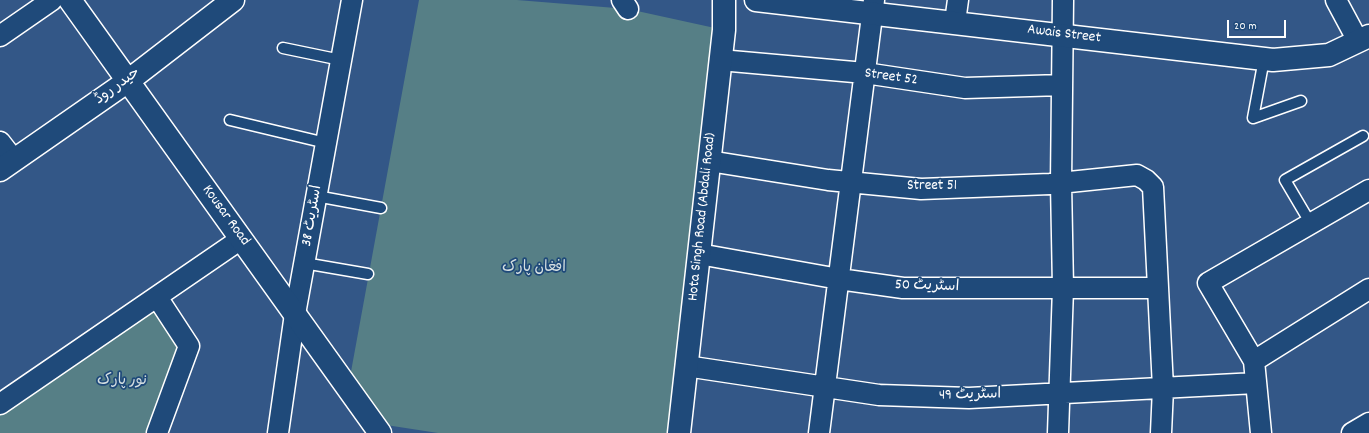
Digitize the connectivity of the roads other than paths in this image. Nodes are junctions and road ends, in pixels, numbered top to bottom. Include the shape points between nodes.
1 (52, 0) edge
2 (70, 0) edge
3 (233, 0) edge
4 (352, 0) edge
5 (724, 0) edge
6 (756, 0) edge
7 (958, 0) edge
8 (1063, 0) edge
9 (1336, 0) edge
10 (873, 7) edge
11 (955, 22) junction
12 (1063, 35) junction
13 (0, 36) edge
14 (1363, 38) edge
15 (283, 48) dead end
16 (1264, 59) junction
17 (341, 60) junction
18 (720, 60) junction
19 (865, 74) junction
20 (128, 81) junction
21 (1062, 85) junction
22 (1301, 101) dead end
23 (230, 120) dead end
24 (1363, 136) dead end
25 (0, 142) edge
26 (326, 143) junction
27 (709, 161) junction
28 (7, 165) edge
29 (851, 182) junction
30 (1061, 183) junction
31 (1369, 190) edge
32 (316, 196) junction
33 (381, 208) dead end
34 (1311, 224) junction
35 (241, 239) junction
36 (699, 254) junction
37 (304, 263) junction
38 (368, 274) dead end
39 (839, 279) junction
40 (1063, 288) junction
41 (1158, 288) junction
42 (1369, 289) edge
43 (156, 297) junction
44 (295, 314) junction
45 (1254, 361) junction
46 (686, 366) junction
47 (1256, 383) junction
48 (825, 387) junction
49 (1163, 388) junction
50 (1060, 394) junction
51 (0, 404) edge
52 (1369, 423) edge
53 (378, 432) edge
54 (157, 433) edge
55 (278, 433) edge
56 (679, 433) edge
57 (819, 433) edge
58 (1058, 433) edge
59 (1161, 433) edge
60 (1261, 433) edge
61 (1352, 433) edge

1 - 13 street
2 - 20 street, Kousar Road
3 - 20 street, حیدر روڈ
4 - 17 street, اسٹریٹ 38
5 - 18 street, Hota Singh Road (Abdali Road)
6 - 10 street, Awais Street
7 - 11 street
8 - 12 street
9 - 14 street
10 - 11 street, Awais Street
10 - 19 street
11 - 12 street, Awais Street
12 - 16 street, Awais Street
12 - 21 street
14 - 16 street, Awais Street via 1329,55
15 - 17 lane
16 - 22 lane via 1253,118
17 - 26 street, اسٹریٹ 38
18 - 19 street, Street 52
18 - 27 street, Hota Singh Road (Abdali Road)
19 - 21 street, Street 52 via 965,88
19 - 29 street
20 - 28 street, حیدر روڈ
20 - 35 street, Kousar Road
21 - 30 street
23 - 26 lane
24 - 34 lane via 1285,180
25 - 28 street
26 - 32 street, اسٹریٹ 38
27 - 29 street, Street 51
27 - 36 street, Hota Singh Road (Abdali Road)
29 - 30 street, Street 51 via 921,189
29 - 39 street
30 - 40 street
30 - 41 street, Street 51 via 1137,176 1153,187
31 - 34 street
32 - 33 lane
32 - 37 street, اسٹریٹ 38
34 - 45 street via 1208,283
35 - 43 street
35 - 44 street, Kousar Road
36 - 39 street, اسٹریٹ 50
36 - 46 street, Hota Singh Road (Abdali Road)
37 - 38 lane
37 - 44 street, اسٹریٹ 38
39 - 40 street, اسٹریٹ 50 via 903,288
39 - 48 street
40 - 41 street, اسٹریٹ 50
40 - 50 street
41 - 49 street
42 - 45 street
43 - 51 street
43 - 54 street via 189,346
44 - 53 street, Kousar Road
44 - 55 street, اسٹریٹ 38
45 - 47 street
46 - 48 street, اسٹریٹ 49
46 - 56 street, Hota Singh Road (Abdali Road)
47 - 49 street, اسٹریٹ 49
47 - 60 street
48 - 50 street, اسٹریٹ 49 via 880,395 970,398
48 - 57 street
49 - 50 street, اسٹریٹ 49
49 - 59 street
50 - 58 street
52 - 61 street

